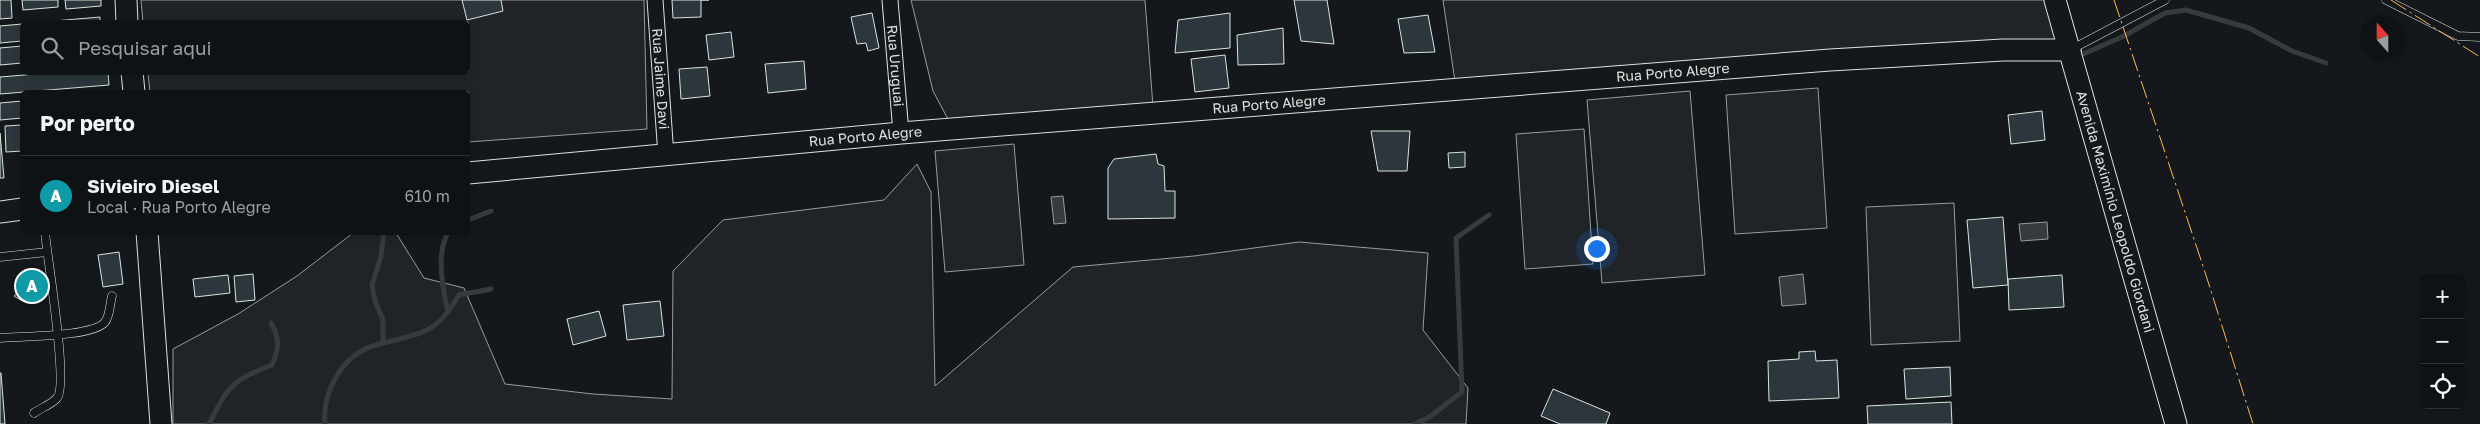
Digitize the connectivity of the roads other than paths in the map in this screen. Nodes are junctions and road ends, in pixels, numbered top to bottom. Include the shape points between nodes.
1 (126, 0) edge
2 (655, 0) edge
3 (890, 0) edge
4 (2055, 0) edge
5 (2165, 0) edge
6 (2386, 0) edge
7 (127, 20) edge
8 (2480, 37) edge
9 (2070, 50) junction
10 (132, 75) edge
11 (134, 90) edge
12 (901, 133) junction
13 (666, 156) junction
14 (470, 174) edge
15 (20, 210) edge
16 (0, 212) edge
17 (45, 235) edge
18 (147, 235) edge
19 (47, 252) junction
20 (0, 257) edge
21 (112, 296) dead end
22 (58, 333) junction
23 (0, 338) edge
24 (34, 413) dead end
25 (161, 424) edge
26 (2176, 424) edge

1 - 7 street
2 - 13 street, Rua Jaime Davi
3 - 12 street, Rua Uruguai
4 - 9 street, Avenida Maximínio Leopoldo Giordani
5 - 9 lane
6 - 8 lane via 2458,36
9 - 12 street, Rua Porto Alegre via 2003,50 1830,60
9 - 26 street, Avenida Maximínio Leopoldo Giordani
10 - 11 street
12 - 13 street, Rua Porto Alegre
13 - 14 street, Rua Porto Alegre
15 - 16 street
17 - 19 lane
18 - 25 street
19 - 20 lane
19 - 22 lane
21 - 22 lane via 106,321 100,327
22 - 23 lane
22 - 24 lane via 61,387 58,398

